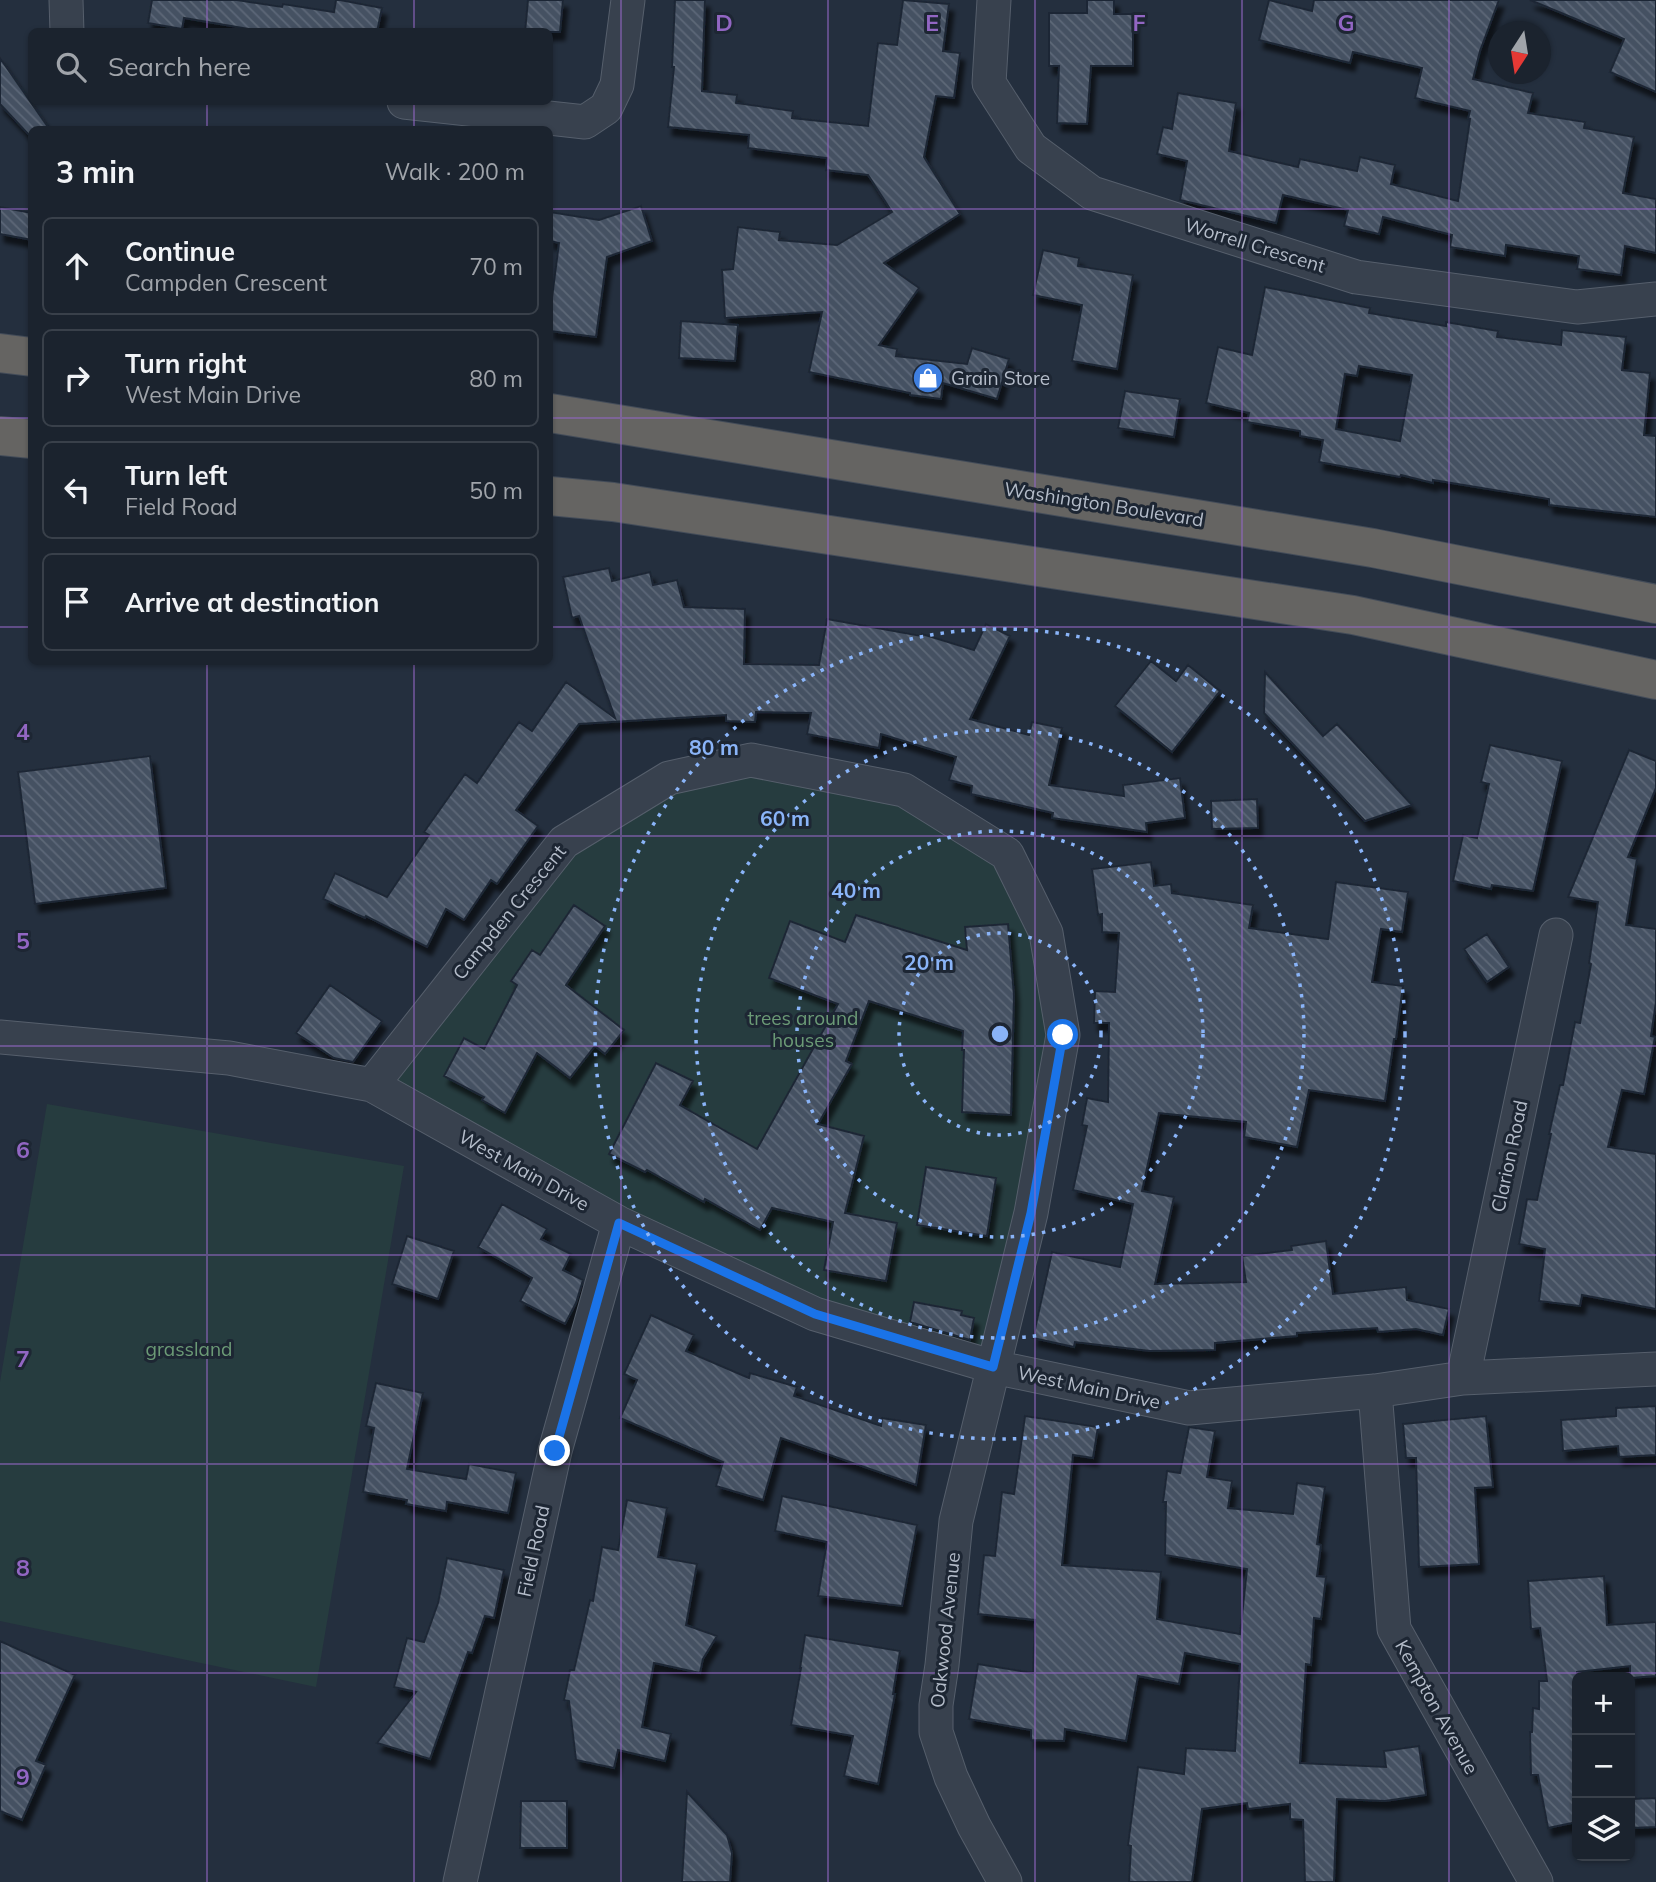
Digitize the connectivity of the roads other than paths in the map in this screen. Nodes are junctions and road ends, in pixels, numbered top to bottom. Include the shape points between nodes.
1 (66, 0) edge
2 (628, 0) edge
3 (994, 0) edge
4 (67, 28) edge
5 (431, 105) edge
6 (1656, 299) edge
7 (0, 353) edge
8 (28, 356) edge
9 (553, 413) edge
10 (0, 436) edge
11 (28, 439) edge
12 (553, 495) edge
13 (1656, 604) edge
14 (1656, 680) edge
15 (1556, 934) dead end
16 (0, 1037) edge
17 (372, 1085) junction
18 (619, 1223) junction
19 (993, 1367) junction
20 (1656, 1369) edge
21 (1463, 1378) junction
22 (1374, 1391) junction
23 (460, 1882) edge
24 (1005, 1882) edge
25 (1536, 1882) edge

1 - 4 street
2 - 5 street via 617,85 606,108 585,122
3 - 6 street, Worrell Crescent via 989,83 1031,148 1092,193 1356,277 1577,307
7 - 8 highway
9 - 13 highway, Washington Boulevard via 1373,548
10 - 11 highway
12 - 14 highway via 1353,615
15 - 21 street, Clarion Road
16 - 17 street, West Main Drive via 229,1058
17 - 18 street, West Main Drive
17 - 19 street, Campden Crescent via 564,842 669,778 751,760 904,790 1007,854 1046,933 1063,1035 1031,1213
18 - 19 street, West Main Drive via 815,1314
18 - 23 street, Field Road via 555,1451
19 - 22 street, West Main Drive via 1189,1408
19 - 24 street, Oakwood Avenue via 956,1521 936,1732 951,1777
20 - 21 street, West Main Drive
21 - 22 street, West Main Drive
22 - 25 street, Kempton Avenue via 1394,1629

